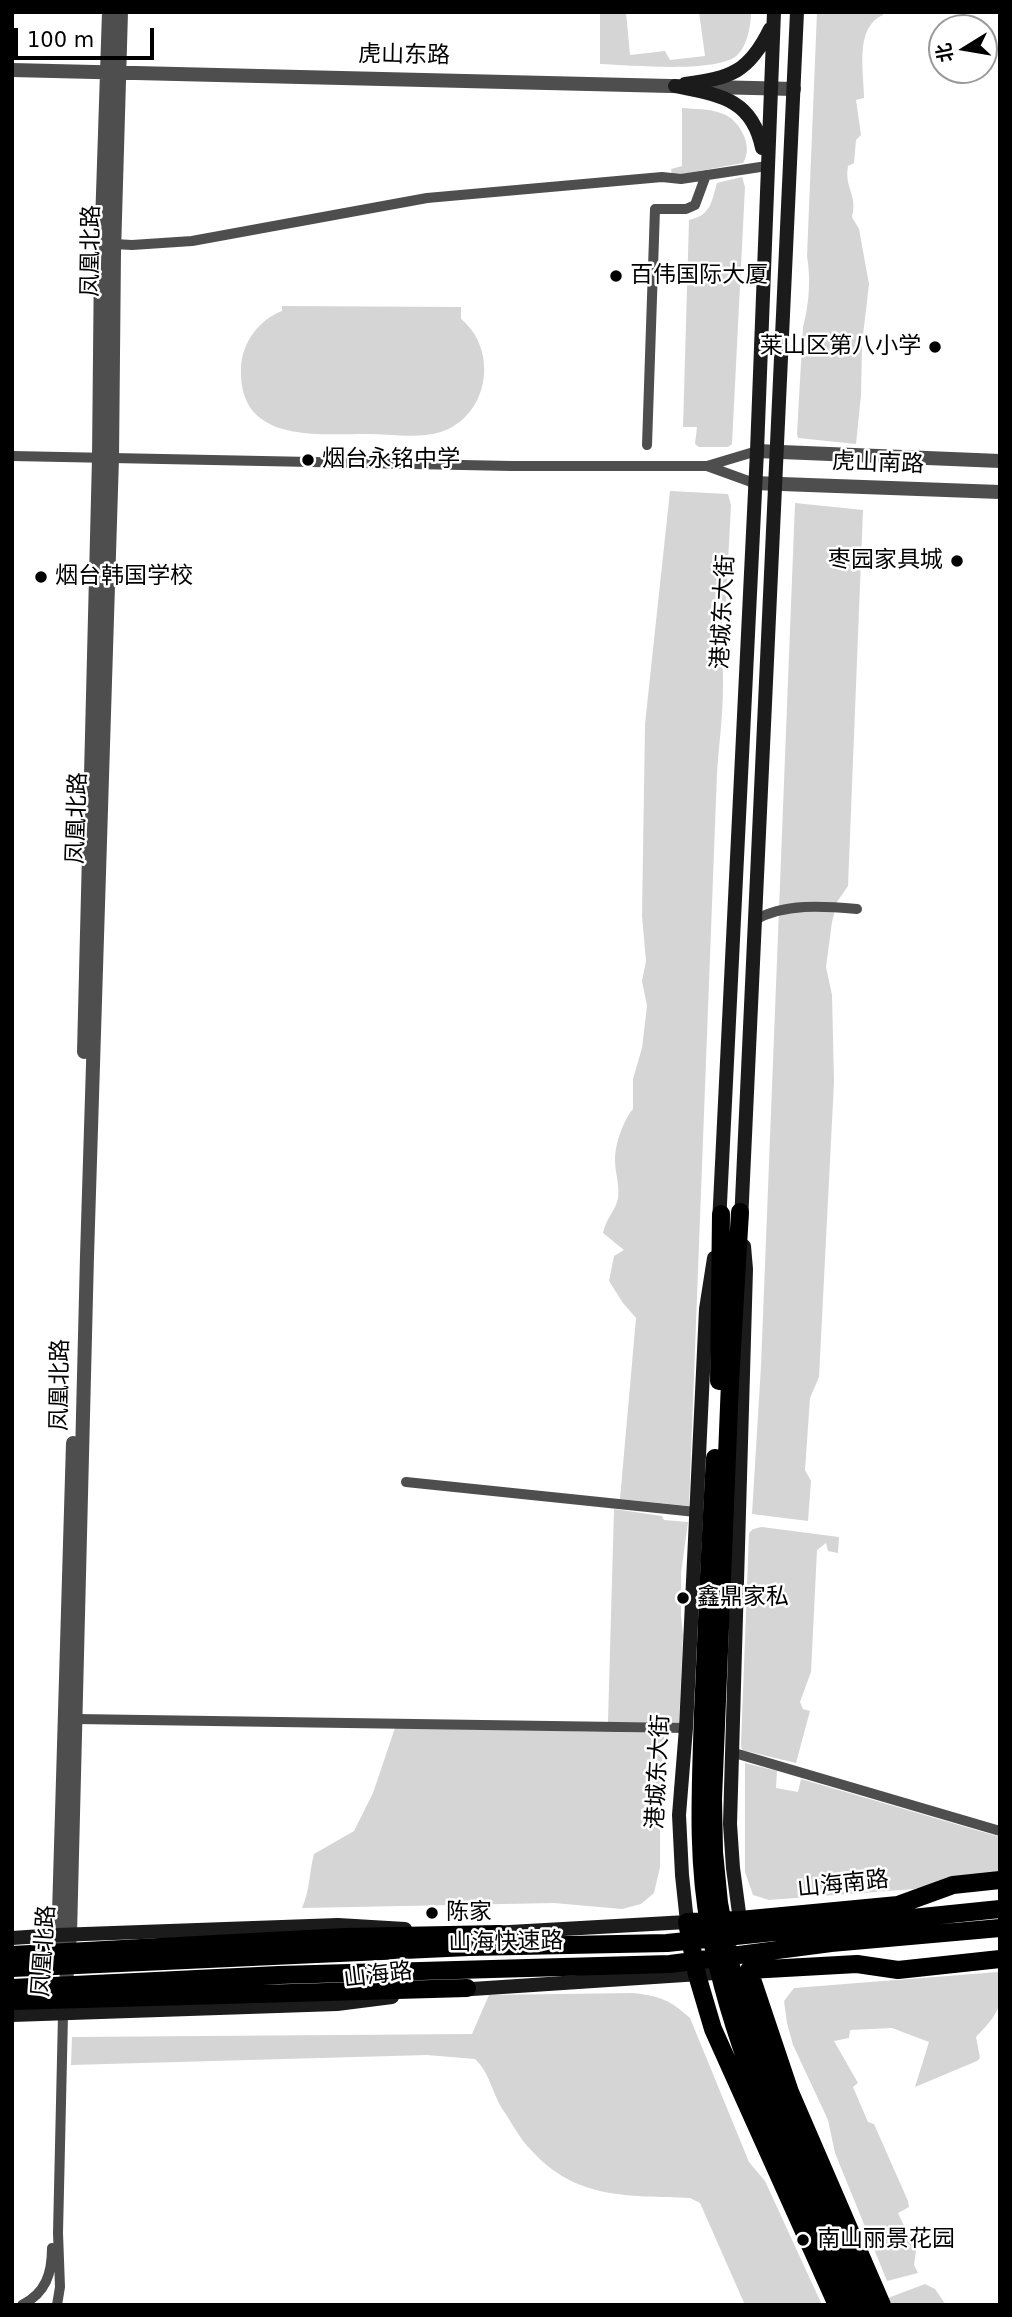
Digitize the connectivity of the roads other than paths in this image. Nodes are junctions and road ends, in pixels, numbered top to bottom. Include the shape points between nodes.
1 (109, 12) edge
2 (121, 12) edge
3 (797, 12) edge
4 (774, 17) edge
5 (12, 70) edge
6 (113, 72) junction
7 (675, 86) junction
8 (770, 89) junction
9 (794, 89) junction
10 (766, 170) junction
11 (706, 176) junction
12 (114, 244) junction
13 (647, 445) dead end
14 (757, 451) junction
15 (778, 452) junction
16 (12, 456) edge
17 (105, 458) junction
18 (1000, 461) edge
19 (707, 466) junction
20 (754, 483) junction
21 (775, 483) junction
22 (1000, 492) edge
23 (858, 909) dead end
24 (755, 920) junction
25 (740, 1212) junction
26 (721, 1214) junction
27 (406, 1482) dead end
28 (696, 1512) junction
29 (715, 1576) junction
30 (76, 1719) junction
31 (686, 1728) junction
32 (731, 1752) junction
33 (1000, 1832) edge
34 (1000, 1880) edge
35 (1000, 1892) edge
36 (898, 1905) junction
37 (1000, 1909) edge
38 (740, 1920) junction
39 (687, 1922) junction
40 (1000, 1928) edge
41 (64, 1934) junction
42 (500, 1934) junction
43 (12, 1938) edge
44 (1000, 1949) edge
45 (12, 1955) edge
46 (1000, 1959) edge
47 (857, 1964) junction
48 (12, 1968) edge
49 (749, 1970) junction
50 (697, 1975) junction
51 (12, 1988) edge
52 (467, 1988) junction
53 (12, 2001) edge
54 (12, 2015) edge
55 (64, 2015) junction
56 (790, 2148) junction
57 (59, 2168) junction
58 (22, 2305) edge
59 (57, 2305) edge
60 (837, 2305) edge
61 (851, 2305) edge
62 (865, 2305) edge
63 (882, 2305) edge

1 - 6 street, 凤凰北路
2 - 6 street, 凤凰北路
3 - 9 main road, 港城东大街
4 - 7 main road via 759,52 737,71
4 - 8 main road, 港城东大街
5 - 6 street, 虎山东路
6 - 7 street, 虎山东路
6 - 12 street, 凤凰北路
6 - 17 street, 凤凰北路 via 101,254
7 - 8 street, 虎山东路
7 - 10 main road via 731,100 750,115
8 - 9 street, 虎山东路
8 - 10 main road, 港城东大街
9 - 15 main road, 港城东大街
10 - 11 street
10 - 14 main road, 港城东大街
11 - 12 street via 427,198 192,241
11 - 13 street via 695,205 655,209
12 - 17 street, 凤凰北路
14 - 15 street, 虎山南路
14 - 19 street
14 - 20 main road, 港城东大街
15 - 18 street, 虎山南路
15 - 21 main road, 港城东大街
16 - 17 street
17 - 19 street
17 - 30 street, 凤凰北路
17 - 41 street, 凤凰北路 via 76,1352
19 - 20 street
20 - 21 street, 虎山南路
20 - 26 main road, 港城东大街
21 - 22 street, 虎山南路
21 - 24 main road, 港城东大街
23 - 24 street via 771,911
24 - 25 main road, 港城东大街
25 - 29 highway, 港城东大街
25 - 32 main road, 港城东大街 via 747,1269
26 - 28 main road, 港城东大街 via 706,1309
26 - 29 highway, 港城东大街
27 - 28 street
28 - 31 main road, 港城东大街
29 - 56 highway, 港城东大街 via 700,1854 705,1903 742,2050
30 - 31 street
30 - 41 street, 凤凰北路
31 - 39 main road, 港城东大街 via 679,1815
32 - 33 street
32 - 38 main road, 港城东大街 via 730,1824
34 - 36 highway, 山海南路 via 953,1885
35 - 36 highway
36 - 38 highway, 山海南路
37 - 48 highway, 山海快速路 via 667,1943 470,1947
38 - 39 highway, 山海南路
38 - 49 main road, 港城东大街
39 - 42 main road, 山海路
39 - 50 highway, 港城东大街
40 - 51 highway, 山海快速路 via 670,1964
41 - 42 main road, 山海路 via 338,1925
41 - 43 main road, 山海路
41 - 55 street, 凤凰北路
42 - 45 highway via 345,1937
44 - 47 highway
46 - 47 highway via 898,1970
47 - 49 highway
49 - 50 main road, 山海路
49 - 63 highway, 港城东大街 via 790,2092
50 - 52 main road, 山海路
50 - 60 highway, 港城东大街 via 713,2029
52 - 53 highway
52 - 55 main road, 山海路 via 337,2004
54 - 55 main road, 山海路
55 - 57 street
56 - 61 highway, 港城东大街
56 - 62 highway, 港城东大街
57 - 58 street via 46,2285
57 - 59 street

